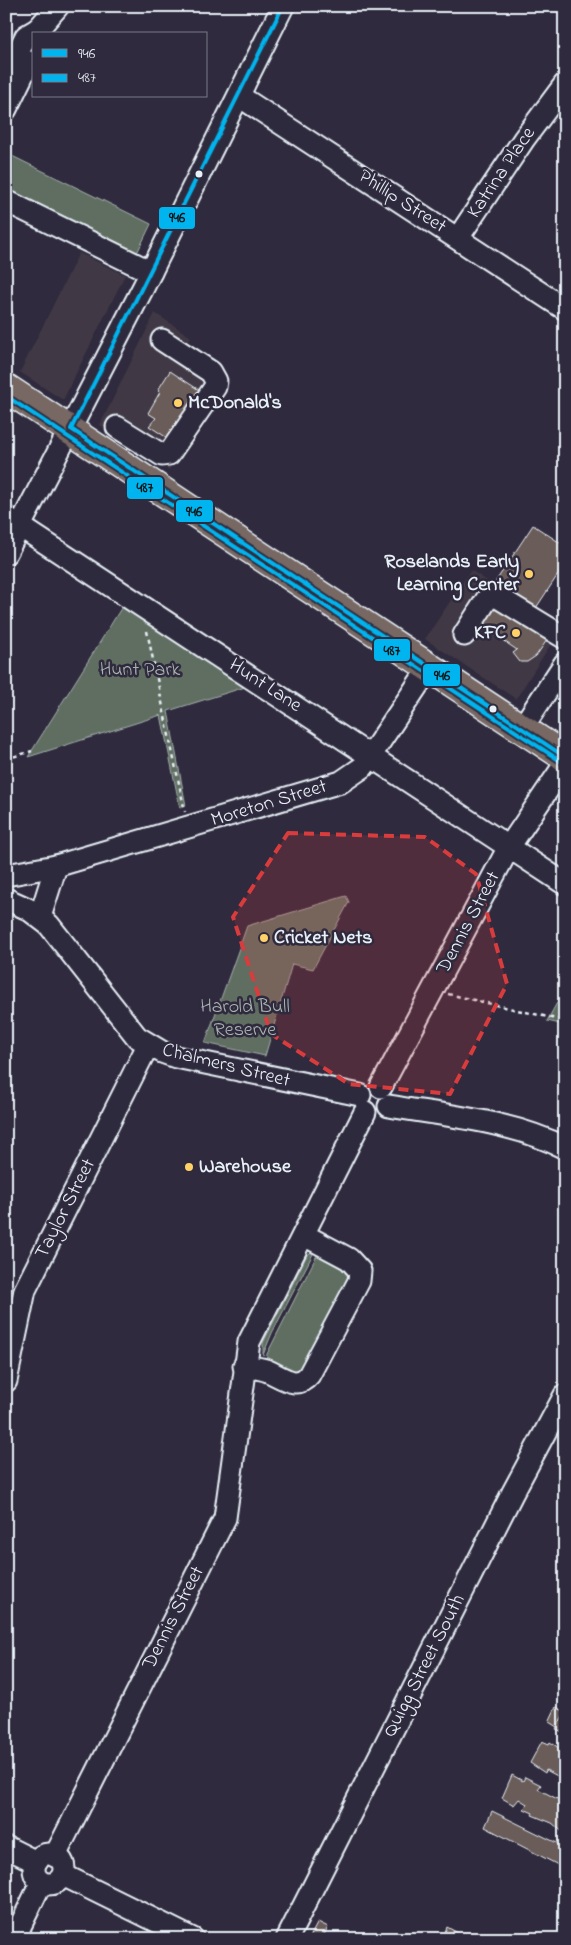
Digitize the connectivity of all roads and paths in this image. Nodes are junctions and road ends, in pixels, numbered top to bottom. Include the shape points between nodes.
1 (58, 6) edge
2 (283, 6) edge
3 (38, 31) edge
4 (32, 34) edge
5 (32, 56) edge
6 (6, 76) edge
7 (565, 84) edge
8 (238, 96) junction
9 (6, 109) edge
10 (6, 201) edge
11 (458, 238) junction
12 (151, 272) junction
13 (565, 309) edge
14 (160, 343) dead end
15 (6, 388) edge
16 (117, 427) dead end
17 (71, 429) junction
18 (13, 521) edge
19 (6, 553) edge
20 (142, 605) junction
21 (464, 635) dead end
22 (565, 638) edge
23 (565, 663) edge
24 (429, 668) junction
25 (522, 728) junction
26 (32, 751) dead end
27 (371, 755) junction
28 (565, 757) edge
29 (6, 759) edge
30 (565, 764) edge
31 (188, 828) junction
32 (509, 848) junction
33 (56, 866) junction
34 (6, 875) edge
35 (565, 884) edge
36 (6, 888) edge
37 (6, 897) edge
38 (40, 917) junction
39 (432, 991) junction
40 (565, 1021) edge
41 (148, 1045) junction
42 (385, 1096) junction
43 (363, 1103) junction
44 (565, 1148) edge
45 (304, 1235) junction
46 (244, 1366) junction
47 (6, 1381) edge
48 (565, 1395) edge
49 (6, 1847) edge
50 (51, 1864) junction
51 (14, 1939) edge
52 (192, 1939) edge
53 (287, 1939) edge

1 - 3 street
2 - 8 street
4 - 6 street via 26,36
5 - 9 street
7 - 11 street, Katrina Place via 524,138
8 - 11 street, Phillip Street
8 - 12 street
10 - 12 street
11 - 13 street, Phillip Street
12 - 17 street
14 - 16 street via 214,376 215,387 169,454 162,455
15 - 17 highway
17 - 18 street
17 - 24 highway
18 - 19 street
18 - 20 street, Hunt Lane
20 - 27 street, Hunt Lane
20 - 31 path
21 - 22 street via 487,599 496,596
23 - 25 street
24 - 25 highway
24 - 27 street, Moreton Street
25 - 28 highway
26 - 29 path
27 - 31 street, Moreton Street via 363,767 341,782
27 - 32 street, Hunt Lane
30 - 32 street, Dennis Street
31 - 33 street, Moreton Street
32 - 35 street, Hunt Lane
32 - 39 street, Dennis Street
33 - 34 street, Moreton Street
33 - 37 street, Moreton Street
33 - 38 street
36 - 37 street
37 - 38 street, Chalmers Street
38 - 41 street, Chalmers Street via 59,937 126,1026
39 - 40 path
39 - 42 street, Dennis Street
41 - 43 street, Chalmers Street via 176,1057
41 - 47 street, Taylor Street via 25,1290
42 - 43 street via 371,1086
42 - 44 street via 547,1139
43 - 45 street, Dennis Street
45 - 46 street, Dennis Street via 249,1342
45 - 46 street via 354,1262 360,1271 359,1281 306,1378 294,1383 265,1370
46 - 50 street, Dennis Street via 225,1518
48 - 53 street, Quigg Street South via 507,1503
49 - 50 street
50 - 51 street via 52,1884 42,1883
50 - 52 street

